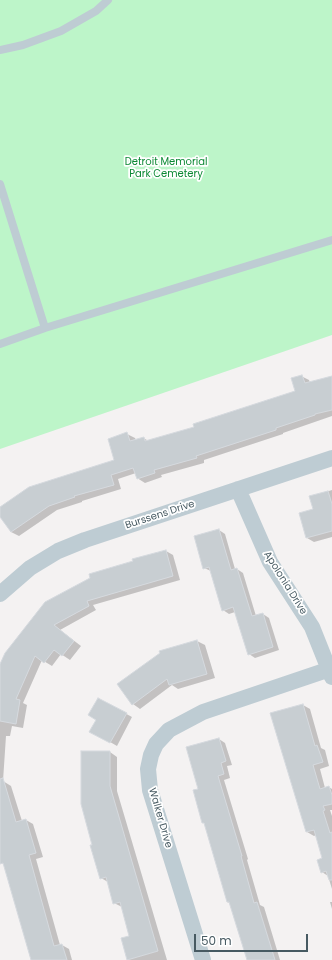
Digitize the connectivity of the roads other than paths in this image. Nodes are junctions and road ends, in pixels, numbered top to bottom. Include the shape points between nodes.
1 (108, 0) edge
2 (0, 50) edge
3 (0, 184) edge
4 (332, 240) edge
5 (45, 328) junction
6 (0, 344) edge
7 (332, 458) edge
8 (238, 489) junction
9 (0, 594) edge
10 (331, 673) edge
11 (203, 960) edge

1 - 2 lane via 96,11 61,31 23,46
3 - 5 lane
4 - 5 lane
5 - 6 lane
7 - 8 street, Burssens Drive
8 - 9 street, Burssens Drive via 58,551 30,568
8 - 10 street, Apolonia Drive via 270,562 312,627
10 - 11 street, Walker Drive via 203,712 169,730 156,744 151,755 148,769 150,790

